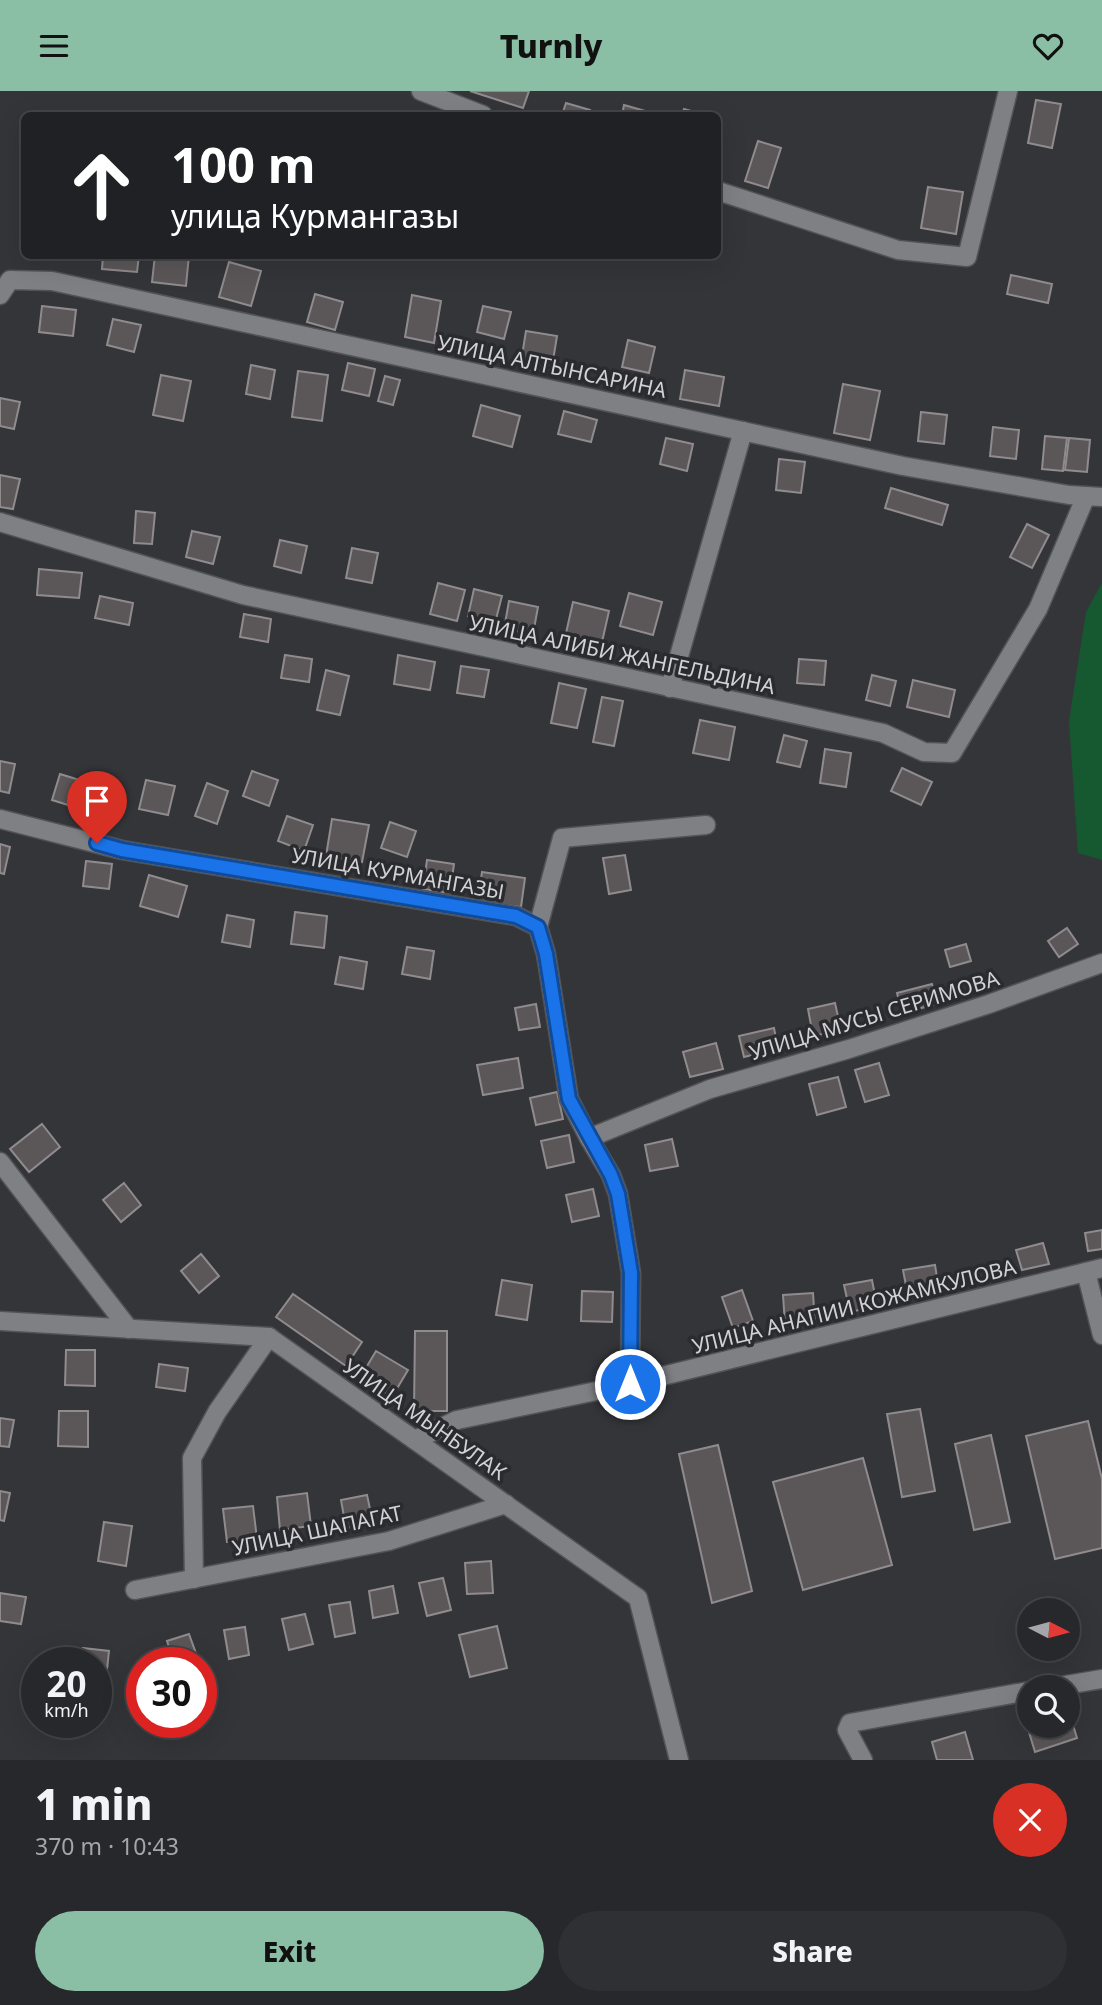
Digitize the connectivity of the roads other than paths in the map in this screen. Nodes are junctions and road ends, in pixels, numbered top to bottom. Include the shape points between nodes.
1 (421, 91) edge
2 (1008, 91) edge
3 (475, 112) edge
4 (721, 192) edge
5 (5, 288) edge
6 (743, 431) junction
7 (1094, 496) edge
8 (0, 522) edge
9 (670, 688) junction
10 (0, 818) edge
11 (706, 825) dead end
12 (538, 927) junction
13 (1102, 963) edge
14 (589, 1137) junction
15 (0, 1162) edge
16 (1094, 1270) edge
17 (0, 1321) edge
18 (129, 1329) junction
19 (1102, 1335) edge
20 (269, 1337) junction
21 (630, 1384) junction
22 (415, 1440) junction
23 (506, 1504) junction
24 (194, 1579) junction
25 (135, 1590) dead end
26 (1102, 1679) edge
27 (1080, 1683) edge
28 (1017, 1693) edge
29 (679, 1760) edge
30 (863, 1760) edge

1 - 3 street
2 - 4 street via 967,257 898,250
5 - 6 street, УЛИЦА АЛТЫНСАРИНА via 52,281
6 - 7 street, УЛИЦА АЛТЫНСАРИНА via 903,467
6 - 9 street
7 - 9 street, УЛИЦА АЛИБИ ЖАНГЕЛЬДИНА via 1038,609 951,753 924,753 883,733
8 - 9 street, УЛИЦА АЛИБИ ЖАНГЕЛЬДИНА via 243,595
10 - 12 street, УЛИЦА КУРМАНГАЗЫ via 122,850 516,916
11 - 12 street via 562,838
12 - 14 street via 569,1099
13 - 14 street, УЛИЦА МУСЫ СЕРИМОВА via 989,1004 710,1089
14 - 21 street via 618,1194 631,1273
15 - 18 street
16 - 19 street
16 - 21 street, УЛИЦА АНАПИИ КОЖАМКУЛОВА
17 - 18 street
18 - 20 street
20 - 22 street, УЛИЦА МЫНБУЛАК
20 - 24 street via 217,1412 192,1458
21 - 22 street, УЛИЦА АНАПИИ КОЖАМКУЛОВА via 457,1420
22 - 23 street, УЛИЦА МЫНБУЛАК
23 - 24 street, УЛИЦА ШАПАГАТ via 389,1541
23 - 29 street, УЛИЦА МЫНБУЛАК via 638,1598
24 - 25 street, УЛИЦА ШАПАГАТ
26 - 27 street
28 - 30 street via 850,1723 847,1730

